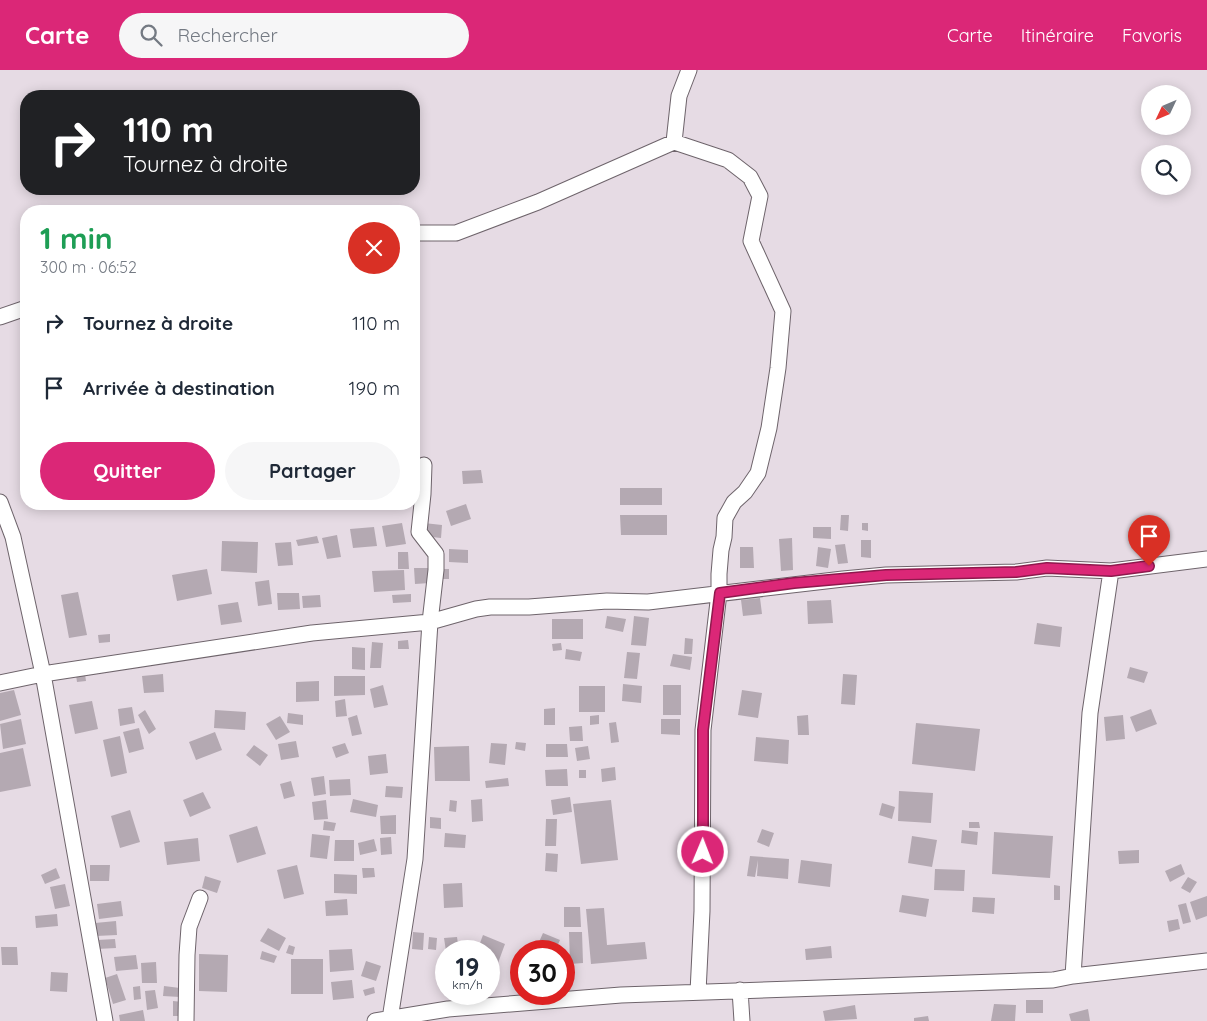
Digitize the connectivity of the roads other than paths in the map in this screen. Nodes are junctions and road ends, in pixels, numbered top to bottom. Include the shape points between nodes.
1 (689, 70) edge
2 (674, 142) junction
3 (420, 233) edge
4 (20, 310) edge
5 (0, 317) edge
6 (424, 465) dead end
7 (0, 502) edge
8 (1207, 559) edge
9 (1111, 571) junction
10 (720, 593) junction
11 (430, 622) junction
12 (43, 674) junction
13 (0, 683) edge
14 (200, 898) dead end
15 (1207, 961) edge
16 (1073, 976) junction
17 (740, 990) junction
18 (698, 992) junction
19 (383, 1020) edge
20 (105, 1021) edge
21 (186, 1021) edge
22 (742, 1021) edge

1 - 2 street via 679,96
2 - 3 street via 538,202 456,233
2 - 10 street via 728,160 750,177 760,196 751,241 783,311 769,428 758,473 725,518
4 - 5 street
6 - 11 street via 419,532 436,554
7 - 12 street via 13,537
8 - 9 street
9 - 10 street via 1047,568 1016,572 886,575
9 - 16 street via 1090,713
10 - 11 street via 648,602 490,607
10 - 18 street via 703,730
11 - 12 street via 312,632
11 - 19 street via 415,859
12 - 13 street
12 - 20 street
14 - 21 street via 189,928
15 - 16 street
16 - 17 street via 1053,980
17 - 18 street
17 - 22 street
18 - 19 street via 458,1008

